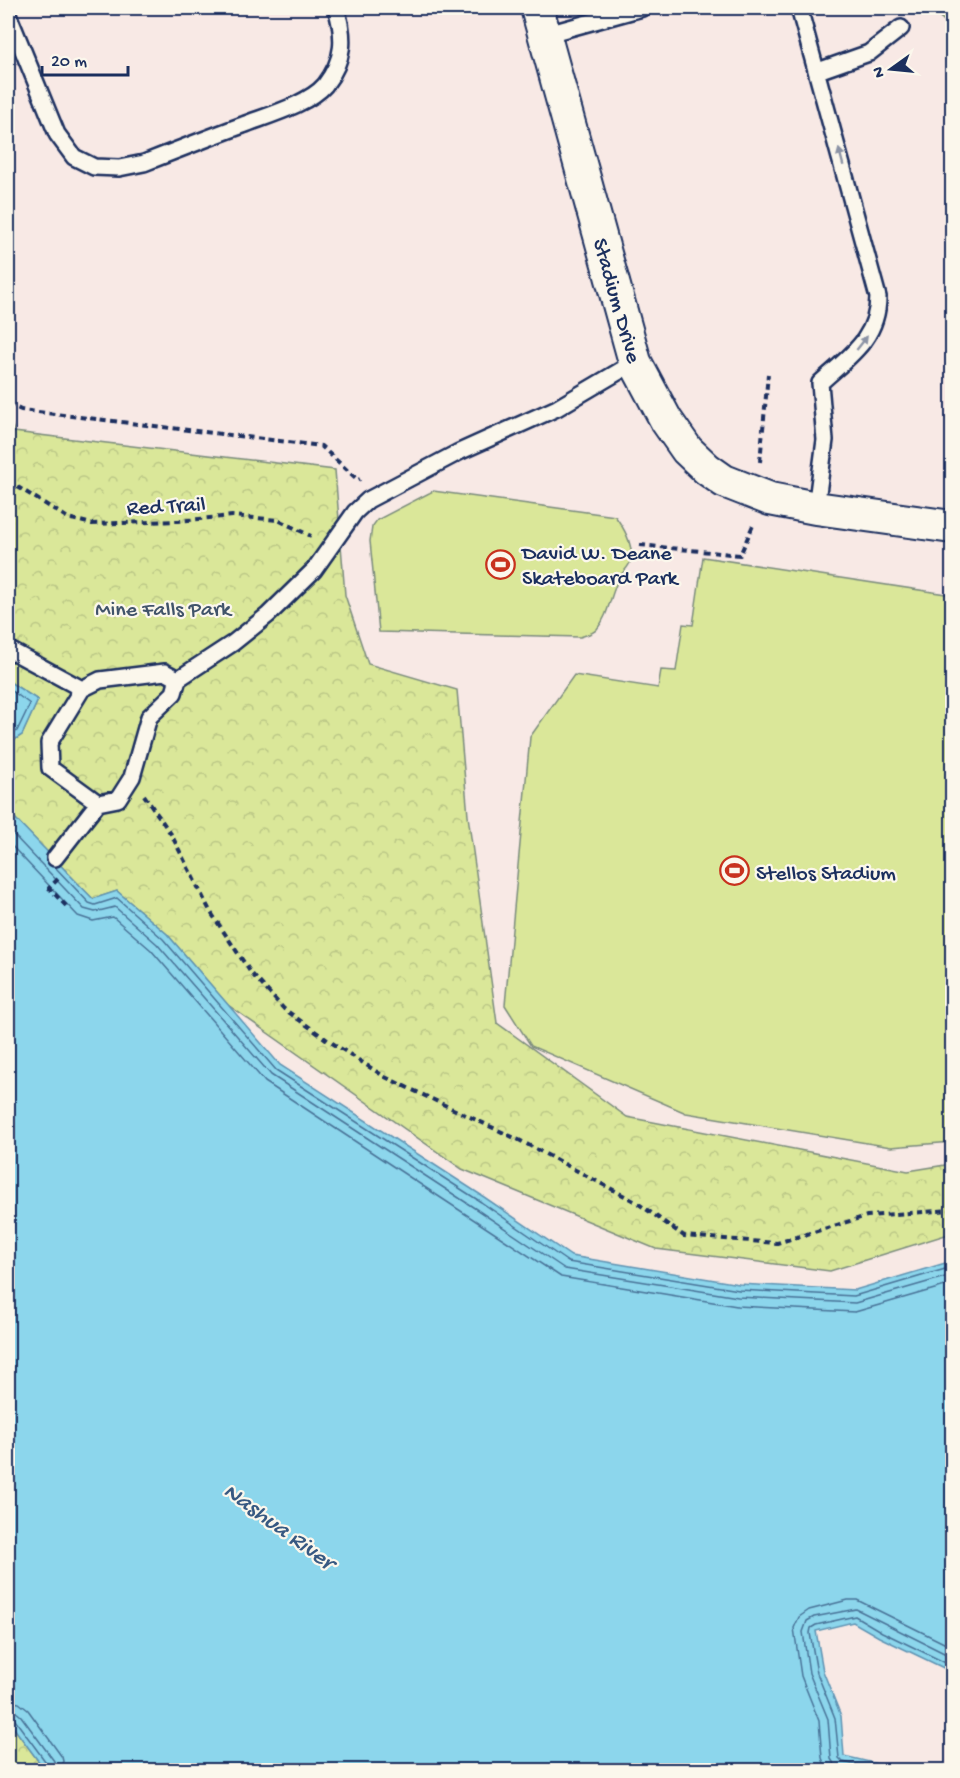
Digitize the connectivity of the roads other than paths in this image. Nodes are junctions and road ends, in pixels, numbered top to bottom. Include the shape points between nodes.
1 (336, 8) edge
2 (642, 8) edge
3 (800, 8) edge
4 (8, 14) edge
5 (541, 21) edge
6 (901, 28) dead end
7 (818, 71) junction
8 (635, 362) junction
9 (816, 508) junction
10 (952, 527) edge
11 (8, 650) edge
12 (178, 679) junction
13 (81, 689) junction
14 (98, 803) junction
15 (55, 858) dead end

1 - 4 lane via 343,49 323,87 298,104 144,163 119,168 94,167 74,157 57,134
2 - 5 lane
3 - 7 lane
5 - 8 street, Stadium Drive
6 - 7 lane via 869,53
9 -> 7 lane via 825,440 820,383 862,345 878,311 878,297
8 - 9 street, Stadium Drive via 666,420 687,450 707,469 741,489
8 - 12 lane via 557,408 459,452 368,500 314,570 268,615
9 - 10 street, Stadium Drive
11 - 13 lane
12 - 13 lane via 165,672 148,673 100,680
12 - 14 lane via 174,693 149,717 132,777 118,799
13 - 14 lane via 49,743 50,768
14 - 15 lane

